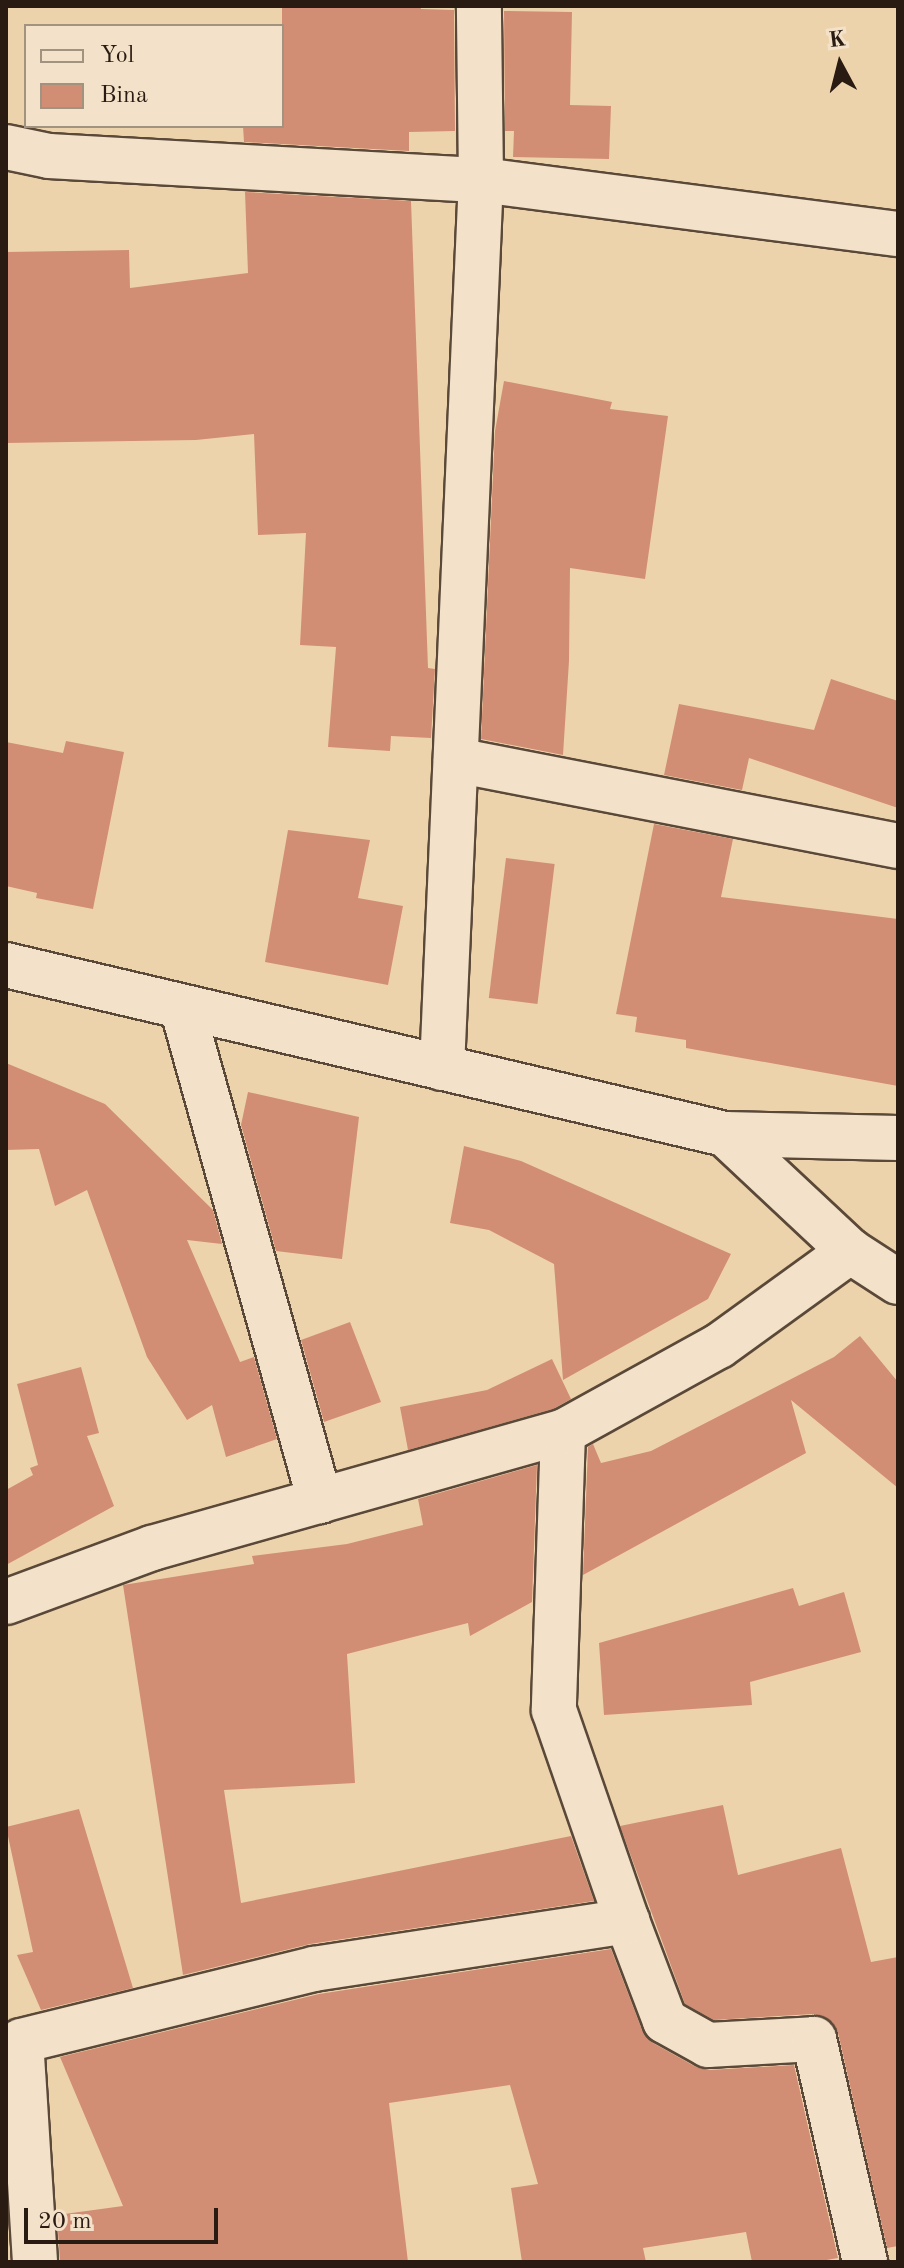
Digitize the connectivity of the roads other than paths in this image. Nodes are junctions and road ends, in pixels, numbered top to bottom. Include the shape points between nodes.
1 (479, 6) edge
2 (6, 147) edge
3 (481, 180) junction
4 (898, 234) edge
5 (456, 760) junction
6 (898, 846) edge
7 (6, 965) edge
8 (182, 1007) junction
9 (442, 1068) junction
10 (725, 1134) junction
11 (898, 1138) edge
12 (850, 1251) junction
13 (898, 1282) edge
14 (563, 1432) junction
15 (320, 1501) junction
16 (6, 1602) edge
17 (627, 1921) junction
18 (35, 2262) edge
19 (865, 2262) edge

1 - 3 street
2 - 3 street via 49,156
3 - 4 street
3 - 5 street
5 - 6 street
5 - 9 street
7 - 8 street
8 - 9 street
8 - 15 street
9 - 10 street
10 - 11 street
10 - 12 street
12 - 13 street
12 - 14 street via 719,1346
14 - 15 street
14 - 17 street via 554,1710
15 - 16 street via 152,1548
17 - 18 street via 314,1969 21,2041
17 - 19 street via 665,2021 708,2045 814,2039

